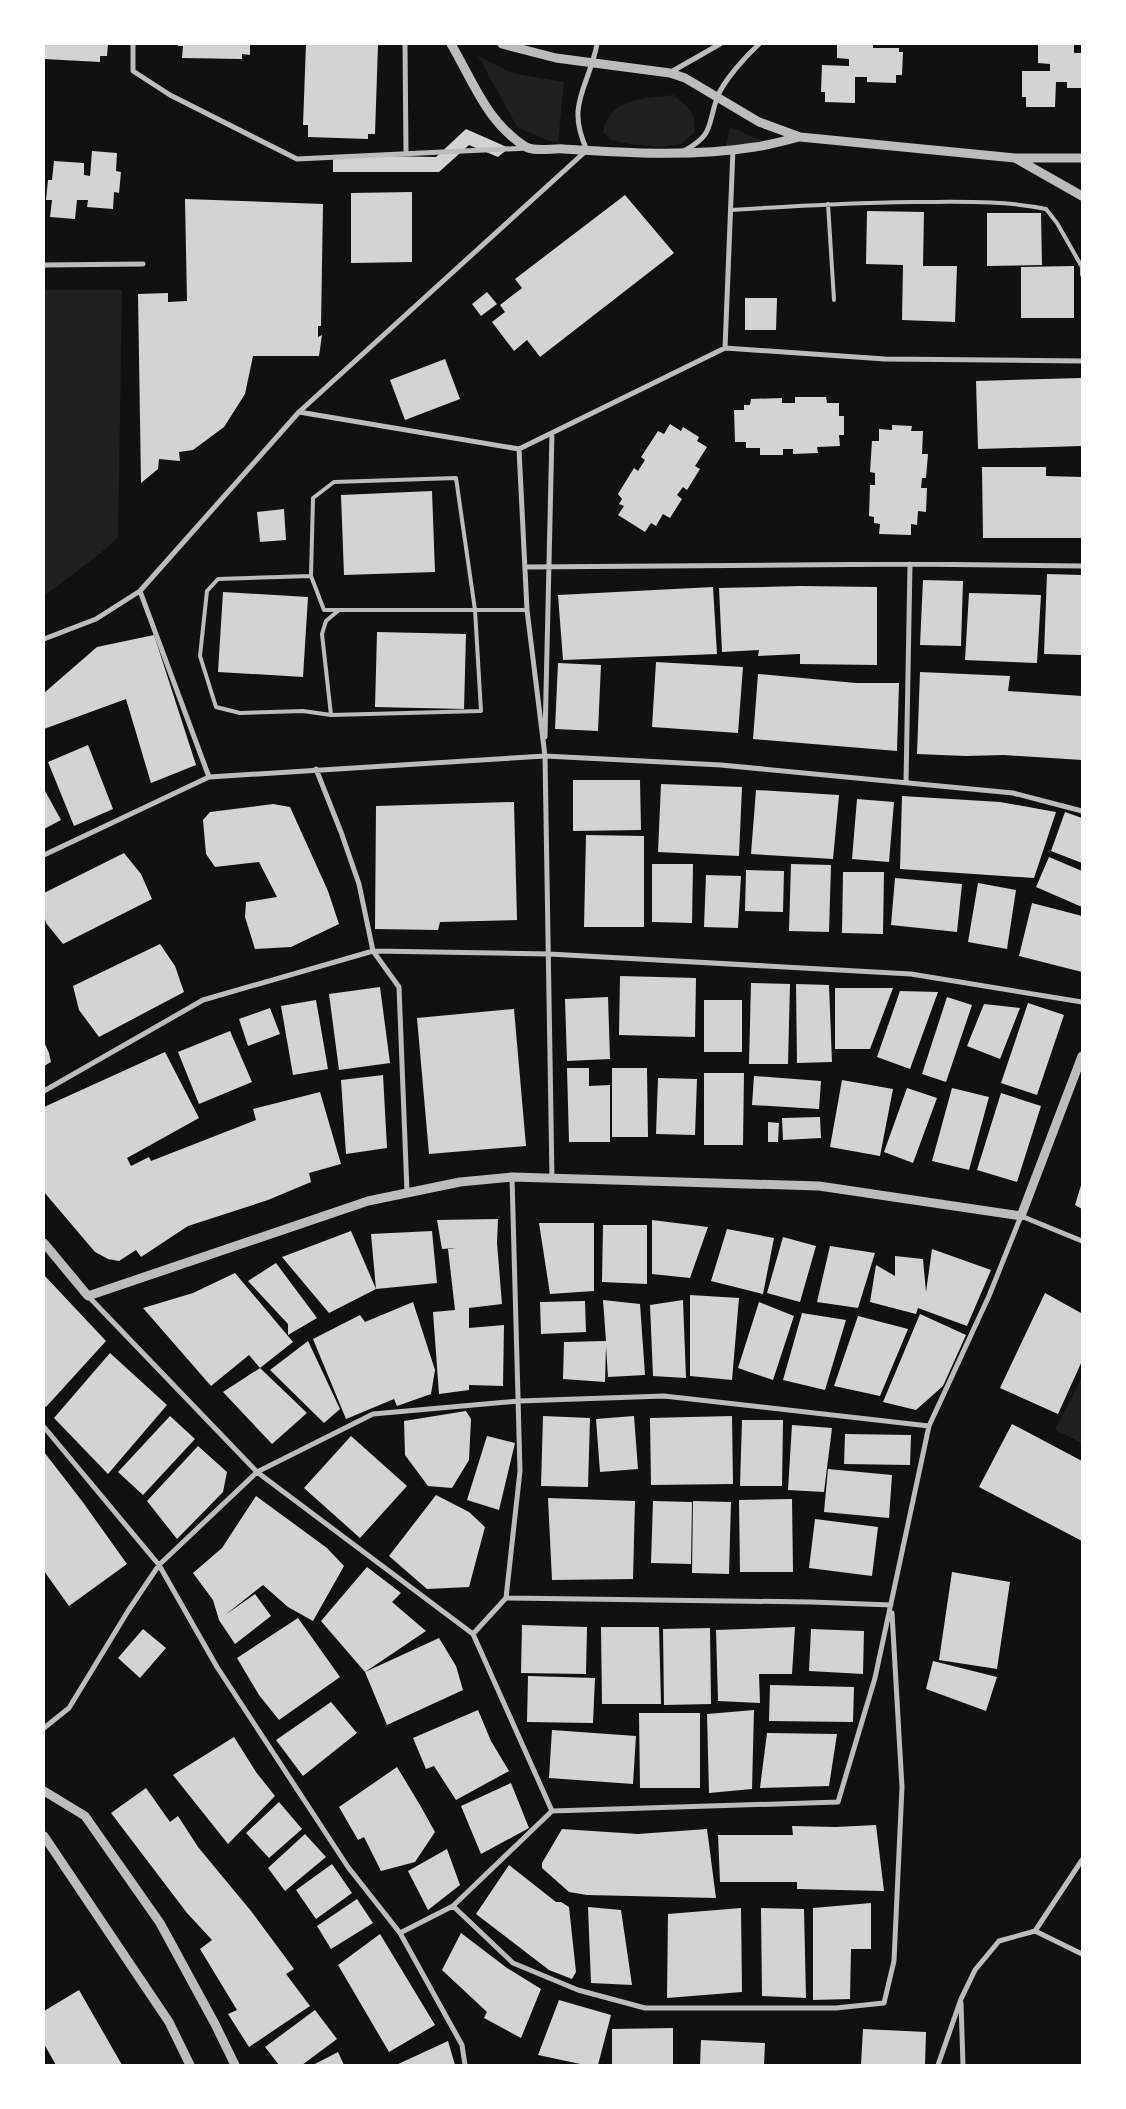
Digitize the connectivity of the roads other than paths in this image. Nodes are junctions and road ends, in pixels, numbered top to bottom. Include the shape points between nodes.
1 (133, 44) edge
2 (405, 44) edge
3 (451, 44) edge
4 (502, 44) edge
5 (596, 44) edge
6 (720, 44) edge
7 (759, 44) edge
8 (593, 64) junction
9 (670, 73) junction
10 (717, 97) junction
11 (800, 137) junction
12 (528, 148) junction
13 (587, 150) junction
14 (733, 150) junction
15 (682, 152) junction
16 (406, 154) junction
17 (1015, 158) junction
18 (1082, 158) edge
19 (1082, 196) edge
20 (828, 204) junction
21 (730, 210) junction
22 (143, 264) dead end
23 (44, 265) edge
24 (1082, 275) edge
25 (834, 300) dead end
26 (724, 348) junction
27 (1082, 362) edge
28 (300, 412) junction
29 (552, 433) junction
30 (519, 449) junction
31 (910, 564) junction
32 (1082, 566) edge
33 (525, 567) junction
34 (549, 567) junction
35 (312, 576) junction
36 (140, 591) junction
37 (339, 610) junction
38 (475, 610) junction
39 (527, 610) junction
40 (44, 639) edge
41 (332, 715) junction
42 (545, 756) junction
43 (316, 769) junction
44 (209, 777) junction
45 (906, 783) junction
46 (1082, 811) edge
47 (44, 855) edge
48 (373, 951) junction
49 (550, 954) junction
50 (1082, 1002) edge
51 (1082, 1056) edge
52 (44, 1091) edge
53 (512, 1177) junction
54 (552, 1178) junction
55 (407, 1192) junction
56 (1020, 1216) junction
57 (1082, 1241) edge
58 (44, 1243) edge
59 (88, 1296) junction
60 (519, 1402) junction
61 (930, 1426) junction
62 (44, 1427) edge
63 (257, 1472) junction
64 (159, 1564) junction
65 (506, 1598) junction
66 (891, 1605) junction
67 (473, 1634) junction
68 (44, 1728) edge
69 (44, 1791) edge
70 (552, 1811) junction
71 (44, 1836) edge
72 (1082, 1860) edge
73 (453, 1906) junction
74 (1035, 1931) junction
75 (400, 1933) junction
76 (1082, 1954) edge
77 (961, 1999) junction
78 (190, 2065) edge
79 (235, 2065) edge
80 (466, 2065) edge
81 (938, 2065) edge
82 (963, 2065) edge

1 - 16 street via 133,71 170,95 297,159
2 - 16 street
3 - 12 street via 493,119
4 - 8 street
5 - 8 street
6 - 9 street
7 - 10 street via 740,63
8 - 9 street
8 - 13 street via 582,88 578,109 579,133
9 - 10 street
10 - 11 street via 759,122
10 - 15 street via 710,128 700,142
11 - 14 street
11 - 17 street
12 - 13 street
12 - 16 street
13 - 15 street
13 - 28 street
14 - 15 street
14 - 21 street
17 - 18 street
17 - 19 street
20 - 21 lane
20 - 24 lane via 957,202 1022,204 1046,209 1082,267
20 - 25 lane
21 - 26 street
22 - 23 street
26 - 27 street via 885,359
26 - 29 street
28 - 30 street
28 - 36 street
29 - 30 street
29 - 34 street
30 - 33 street
31 - 32 street
31 - 34 street
31 - 45 street
33 - 34 street
33 - 39 street
34 - 42 street
35 - 37 lane via 324,610
35 - 38 lane via 313,498 334,482 456,478
35 - 41 lane via 218,579 208,590 200,656 216,707 240,713 303,711
36 - 40 street via 96,619
36 - 44 street
37 - 38 lane
37 - 41 lane via 326,621 322,634
38 - 39 lane
38 - 41 lane via 480,711
39 - 42 street
42 - 43 street
42 - 45 street via 721,765
42 - 49 street
43 - 44 street
43 - 48 street via 359,884
44 - 47 street
45 - 46 street via 1013,793
48 - 49 street
48 - 52 street via 203,1000
48 - 55 street via 399,987
49 - 50 street via 911,974
49 - 54 street
51 - 56 street
53 - 54 street
53 - 55 street
53 - 60 street
54 - 56 street via 819,1186
55 - 59 street via 368,1200
56 - 57 street
56 - 61 street via 989,1296
58 - 59 street
59 - 63 street
60 - 61 street via 664,1396
60 - 63 street via 373,1414
60 - 65 street via 520,1471
61 - 66 street
62 - 64 street
63 - 64 street
63 - 67 street
64 - 68 street via 69,1708
64 - 75 street via 217,1667 331,1842
65 - 66 street
65 - 67 street
66 - 70 street via 875,1678 838,1802
66 - 73 street via 902,1787 894,1961 884,2003 836,2008 645,2008 578,1990 513,1963
67 - 70 street
69 - 79 street via 85,1816 160,1923
70 - 73 street
71 - 78 street via 169,2022
72 - 74 street
73 - 75 street
74 - 76 street
74 - 77 street via 999,1941 975,1970
75 - 80 street via 462,2046
77 - 81 street
77 - 82 street

